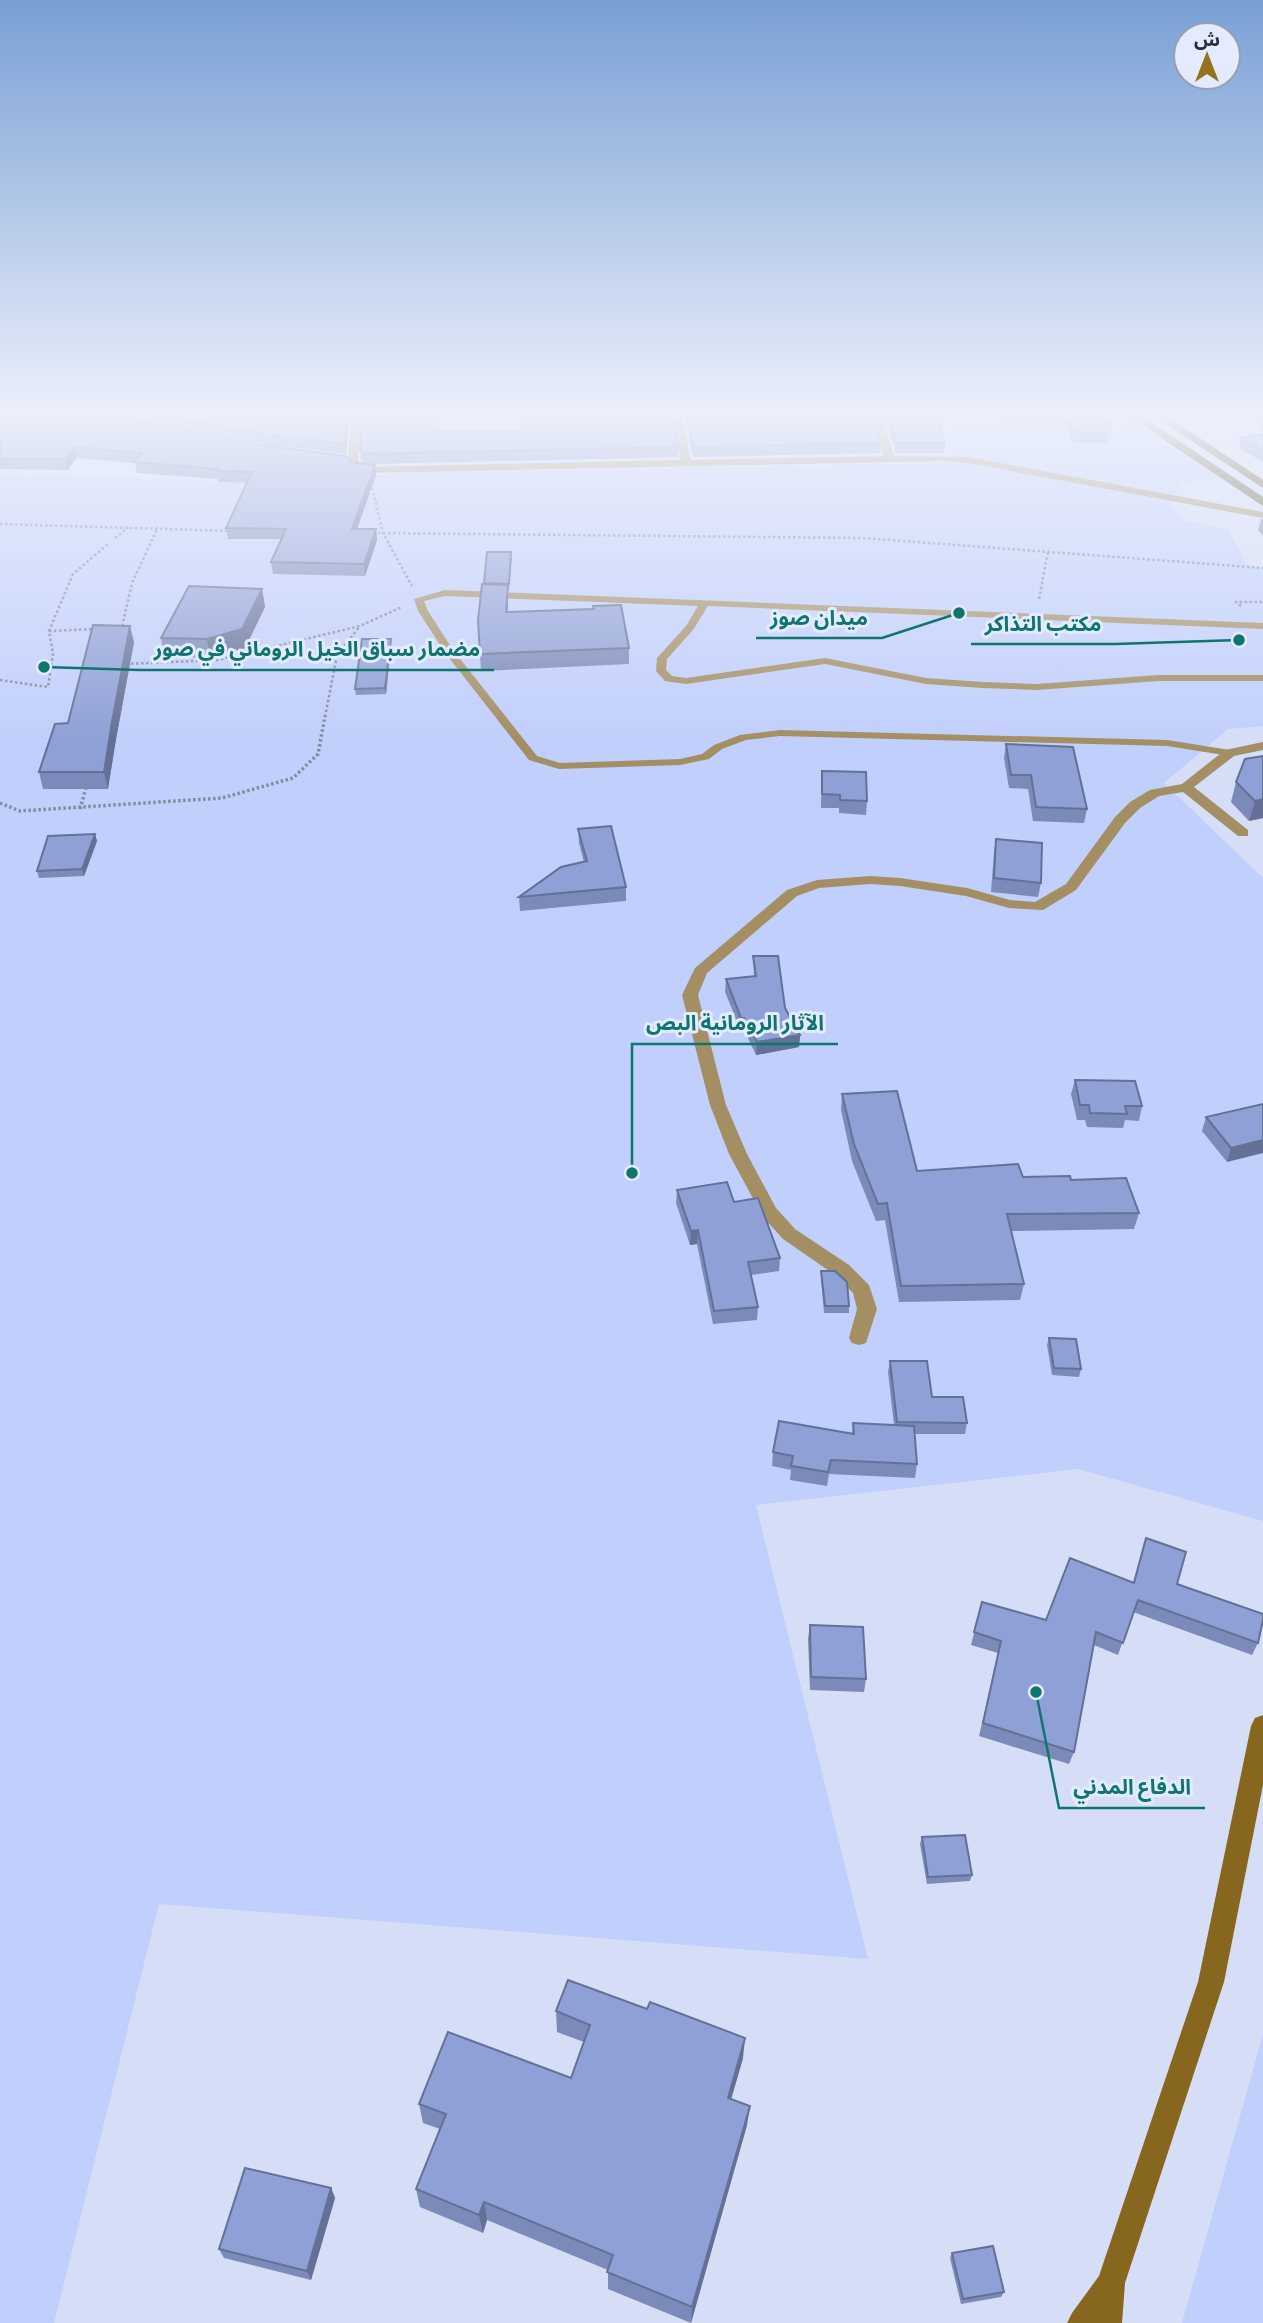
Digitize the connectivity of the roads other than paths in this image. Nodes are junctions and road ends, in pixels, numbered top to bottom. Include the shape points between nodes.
1 (705, 603) junction
2 (1263, 626) edge
3 (1263, 678) edge
4 (1263, 746) edge
5 (1230, 753) junction
6 (1186, 787) junction
7 (1243, 833) dead end
8 (859, 1338) dead end
9 (1263, 1726) edge
10 (1111, 2283) junction
11 (1082, 2323) edge
12 (1107, 2323) edge

1 - 2 lane
1 - 3 lane via 662,659 668,679 686,681 825,661 926,681 983,685
1 - 5 lane via 445,593 419,599 445,644 533,758 545,764 680,762 705,757 744,737 780,733 1167,743
4 - 5 street
5 - 6 street
6 - 7 street
6 - 8 street via 1155,793 1135,805 1072,887 1038,907 900,883 817,884 792,893 700,971 690,995 718,1105 737,1154 769,1212 789,1234 842,1270 862,1290 867,1309
9 - 10 main road via 1211,1982
10 - 11 main road
10 - 12 main road

